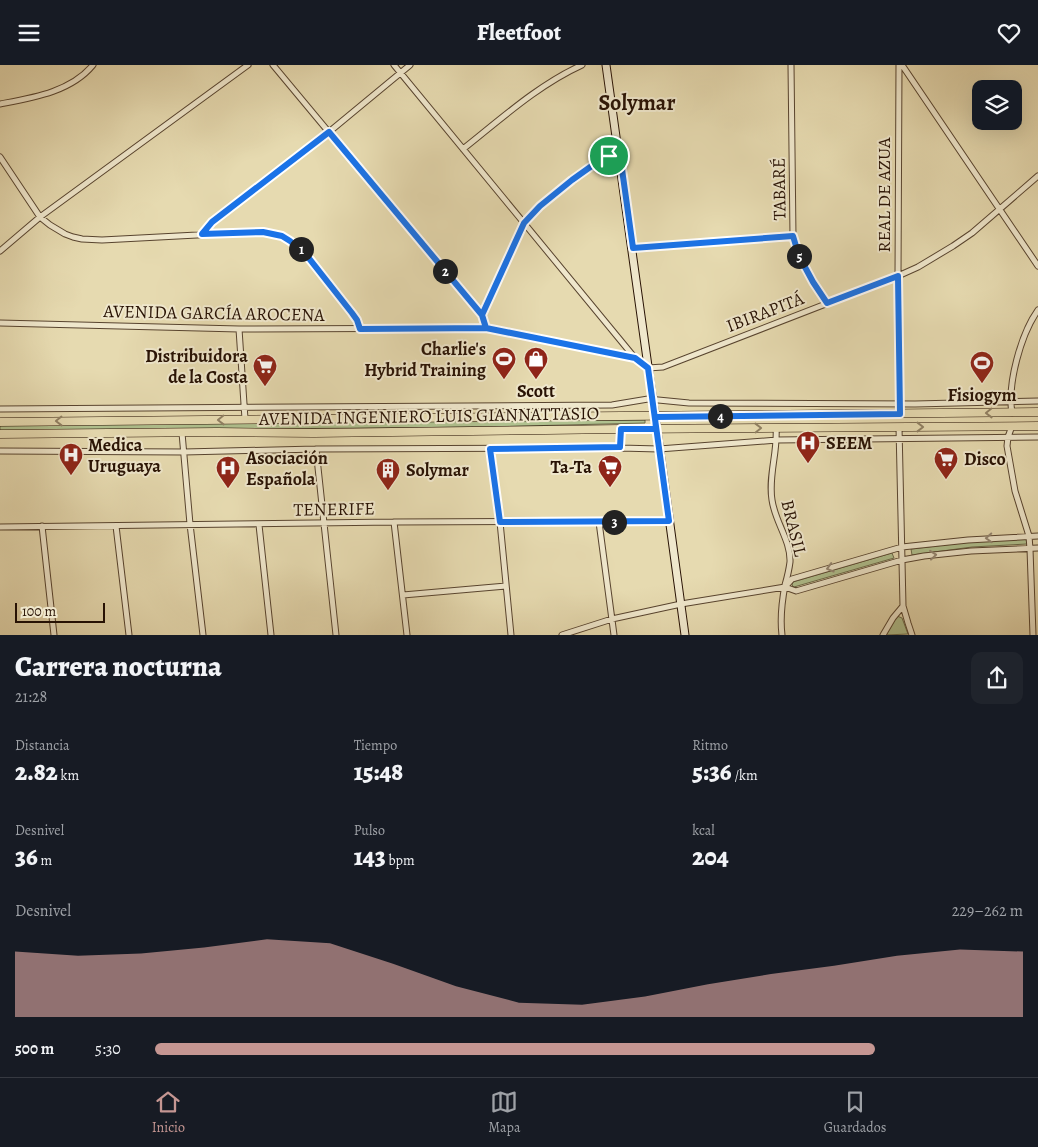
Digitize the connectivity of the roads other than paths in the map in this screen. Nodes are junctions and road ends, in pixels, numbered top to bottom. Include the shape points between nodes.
1 (93, 65) edge
2 (248, 65) edge
3 (273, 65) edge
4 (394, 65) edge
5 (410, 65) edge
6 (582, 65) edge
7 (606, 65) edge
8 (791, 65) edge
9 (901, 65) edge
10 (400, 73) junction
11 (0, 104) edge
12 (329, 132) junction
13 (464, 149) junction
14 (620, 155) junction
15 (0, 157) edge
16 (1038, 176) edge
17 (999, 209) junction
18 (40, 217) junction
19 (524, 223) junction
20 (202, 234) junction
21 (793, 236) junction
22 (633, 248) junction
23 (0, 251) edge
24 (1038, 266) edge
25 (898, 276) junction
26 (827, 303) junction
27 (1038, 310) edge
28 (482, 315) junction
29 (0, 323) edge
30 (486, 328) junction
31 (239, 329) junction
32 (360, 329) junction
33 (635, 358) junction
34 (648, 368) junction
35 (652, 399) junction
36 (1010, 401) junction
37 (1038, 401) edge
38 (900, 404) junction
39 (245, 407) junction
40 (0, 409) edge
41 (1038, 412) edge
42 (1012, 413) junction
43 (900, 414) junction
44 (655, 417) junction
45 (246, 419) junction
46 (0, 422) edge
47 (1012, 426) junction
48 (1038, 426) edge
49 (899, 427) junction
50 (776, 428) junction
51 (621, 429) junction
52 (656, 429) junction
53 (182, 433) junction
54 (0, 434) edge
55 (1008, 437) junction
56 (1038, 437) edge
57 (900, 439) junction
58 (777, 441) junction
59 (620, 447) junction
60 (316, 449) junction
61 (490, 449) junction
62 (659, 449) junction
63 (0, 451) edge
64 (184, 452) junction
65 (669, 521) junction
66 (394, 522) junction
67 (500, 522) junction
68 (599, 522) junction
69 (325, 523) junction
70 (190, 524) junction
71 (259, 525) junction
72 (42, 526) junction
73 (116, 526) junction
74 (0, 527) edge
75 (1029, 536) junction
76 (1038, 536) edge
77 (902, 547) junction
78 (1038, 548) edge
79 (1030, 549) junction
80 (902, 560) junction
81 (506, 586) junction
82 (785, 587) junction
83 (403, 595) junction
84 (681, 605) junction
85 (903, 606) junction
86 (612, 619) junction
87 (562, 634) edge
88 (54, 635) edge
89 (129, 635) edge
90 (203, 635) edge
91 (271, 635) edge
92 (336, 635) edge
93 (407, 635) edge
94 (511, 635) edge
95 (614, 635) edge
96 (685, 635) edge
97 (782, 635) edge
98 (883, 635) edge
99 (912, 635) edge
100 (1033, 635) edge

1 - 11 street via 63,88
2 - 18 street
3 - 12 street
4 - 10 street
5 - 10 street
6 - 13 street via 564,73 522,102
7 - 14 street
8 - 21 street, TABARÉ
9 - 17 street
9 - 25 street, REAL DE AZUA
10 - 12 street
10 - 13 street
12 - 20 street via 212,222
12 - 28 street
13 - 19 street
14 - 19 street via 609,156 593,165 540,206
14 - 22 street
15 - 18 street
16 - 17 street, IBIRAPITÁ
17 - 24 street
17 - 25 street, IBIRAPITÁ via 953,246
18 - 20 street via 65,235 82,239
18 - 23 street
19 - 28 street
19 - 33 street
20 - 32 street via 263,232 282,236 304,252 352,313
21 - 22 street
21 - 26 street, TABARÉ via 799,256
22 - 34 street
25 - 26 street, IBIRAPITÁ
25 - 38 street, REAL DE AZUA
26 - 34 street, IBIRAPITÁ via 663,367
27 - 36 street via 1022,341
28 - 30 street
29 - 31 street, AVENIDA GARCÍA AROCENA
30 - 32 street, AVENIDA GARCÍA AROCENA
30 - 33 street, AVENIDA GARCÍA AROCENA
31 - 32 street, AVENIDA GARCÍA AROCENA
31 - 39 street
33 - 34 street
34 - 35 street
35 - 38 street, AVENIDA INGENIERO LUIS GIANNATTASIO via 689,403
35 - 39 street, AVENIDA INGENIERO LUIS GIANNATTASIO via 612,405
35 - 44 street
36 - 37 street, AVENIDA INGENIERO LUIS GIANNATTASIO
36 - 38 street, AVENIDA INGENIERO LUIS GIANNATTASIO
36 - 42 street
38 - 43 street, REAL DE AZUA
39 - 40 street, AVENIDA INGENIERO LUIS GIANNATTASIO
39 - 45 street
41 - 42 main road, AVENIDA INGENIERO LUIS GIANNATTASIO
42 -> 43 main road, AVENIDA INGENIERO LUIS GIANNATTASIO
43 - 44 main road, AVENIDA INGENIERO LUIS GIANNATTASIO
44 - 45 main road, AVENIDA INGENIERO LUIS GIANNATTASIO
44 - 52 street
45 -> 46 main road, AVENIDA INGENIERO LUIS GIANNATTASIO
47 - 48 main road, AVENIDA INGENIERO LUIS GIANNATTASIO
49 -> 47 main road, AVENIDA INGENIERO LUIS GIANNATTASIO
47 - 55 street
49 - 50 main road, AVENIDA INGENIERO LUIS GIANNATTASIO
49 - 57 street
52 -> 50 main road, AVENIDA INGENIERO LUIS GIANNATTASIO
50 - 58 street, BRASIL
51 - 52 main road, AVENIDA INGENIERO LUIS GIANNATTASIO
51 - 53 main road, AVENIDA INGENIERO LUIS GIANNATTASIO
51 - 59 street
52 - 62 street
53 - 54 main road, AVENIDA INGENIERO LUIS GIANNATTASIO
53 - 64 street
55 - 56 street, AVENIDA INGENIERO LUIS GIANNATTASIO
55 - 57 street, AVENIDA INGENIERO LUIS GIANNATTASIO
55 - 75 street via 1015,491
57 - 58 street, AVENIDA INGENIERO LUIS GIANNATTASIO
57 - 77 street
58 - 62 street, AVENIDA INGENIERO LUIS GIANNATTASIO
58 - 82 street, BRASIL via 771,494 775,516 790,553
59 - 61 street, AVENIDA INGENIERO LUIS GIANNATTASIO
59 - 62 street, AVENIDA INGENIERO LUIS GIANNATTASIO
60 - 61 street, AVENIDA INGENIERO LUIS GIANNATTASIO
60 - 64 street, AVENIDA INGENIERO LUIS GIANNATTASIO
60 - 69 street
61 - 67 street
62 - 65 street
63 - 64 street, AVENIDA INGENIERO LUIS GIANNATTASIO
64 - 70 street
65 - 68 street, TENERIFE
65 - 84 street
66 - 67 street, TENERIFE
66 - 69 street, TENERIFE
66 - 83 street
67 - 68 street, TENERIFE
67 - 81 street
68 - 86 street
69 - 71 street, TENERIFE
69 - 92 street
70 - 71 street, TENERIFE
70 - 73 street, TENERIFE
70 - 90 street
71 - 91 street
72 - 73 street, TENERIFE
72 - 74 street, TENERIFE
72 - 88 street
73 - 89 street
75 - 76 street
75 -> 77 street
75 - 79 street
77 - 80 street
77 -> 82 street via 792,579
78 - 79 street
80 -> 79 street via 970,551
79 - 100 street
80 - 82 street via 796,591
80 - 85 street
81 - 83 street
81 - 94 street
82 - 84 street
82 - 97 street, BRASIL
83 - 93 street
84 - 86 street
84 - 96 street
85 - 98 street
85 - 99 street
86 - 87 street
86 - 95 street

